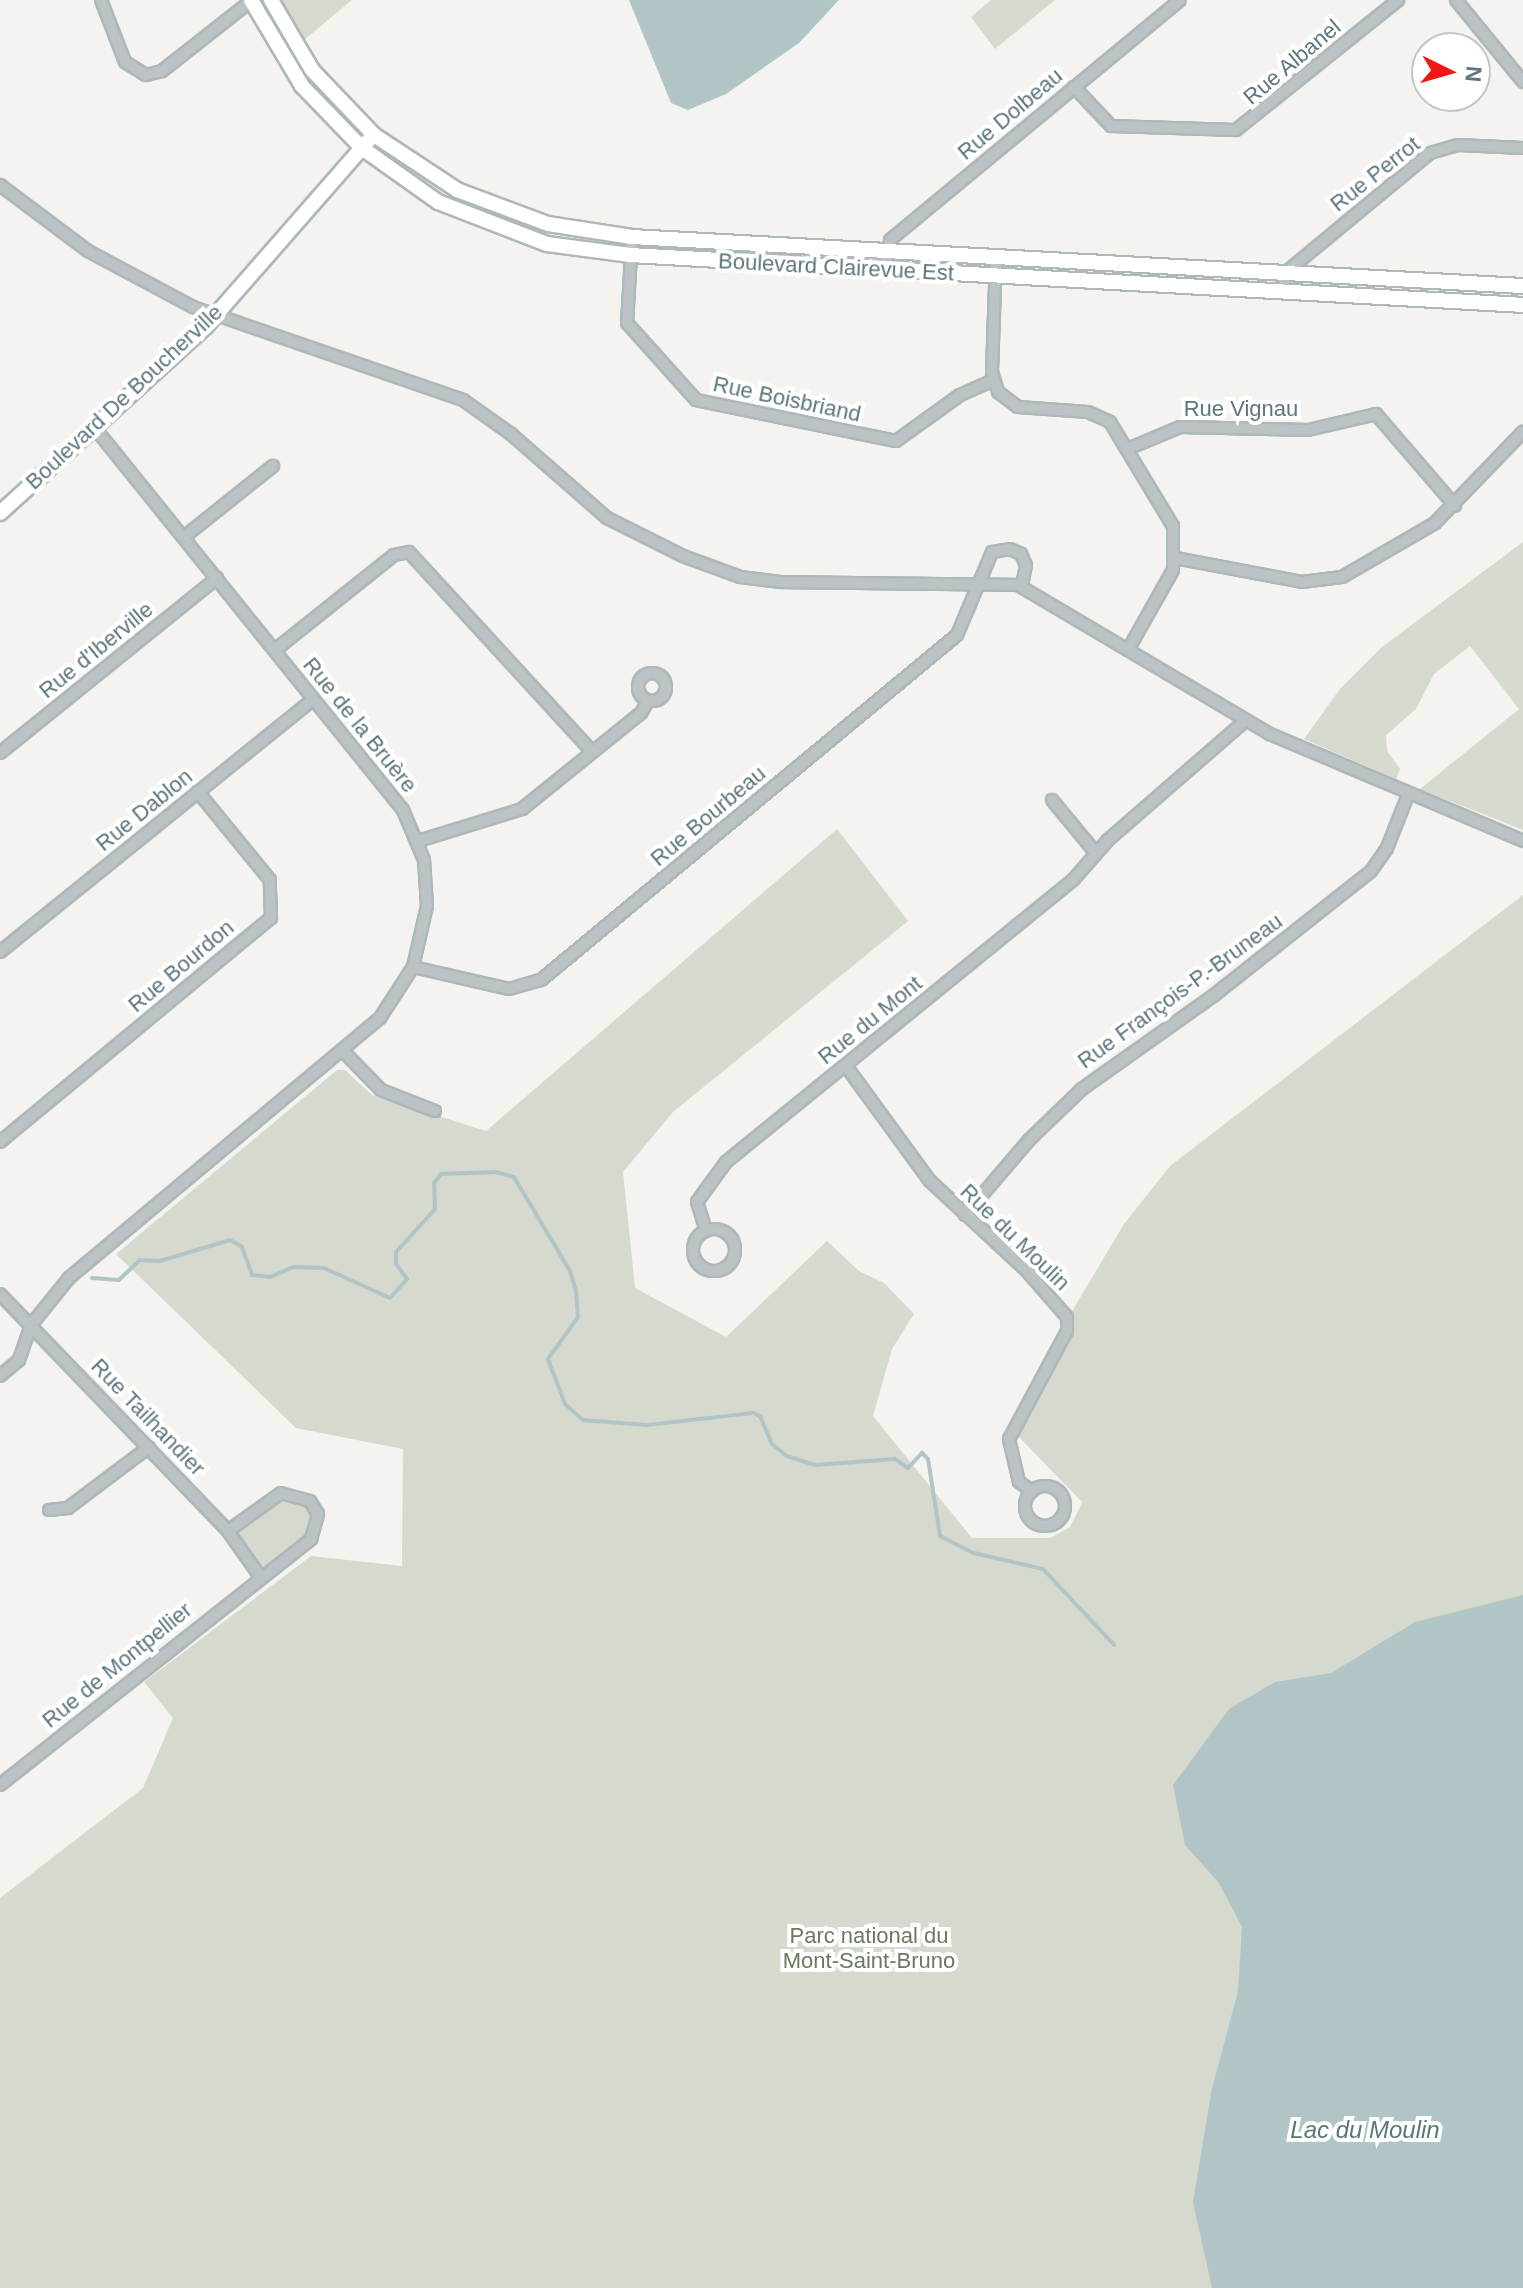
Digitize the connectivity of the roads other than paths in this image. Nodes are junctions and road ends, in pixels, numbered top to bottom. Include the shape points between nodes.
1 (101, 0) edge
2 (251, 0) edge
3 (271, 0) edge
4 (1180, 0) edge
5 (1398, 0) edge
6 (1456, 0) edge
7 (1523, 82) edge
8 (1074, 87) junction
9 (374, 135) junction
10 (362, 148) junction
11 (1523, 148) edge
12 (0, 185) edge
13 (632, 237) junction
14 (887, 251) junction
15 (630, 255) junction
16 (996, 257) junction
17 (885, 269) junction
18 (1285, 273) junction
19 (995, 276) junction
20 (1523, 286) edge
21 (1284, 291) junction
22 (1523, 305) edge
23 (215, 316) junction
24 (993, 380) junction
25 (93, 426) junction
26 (1523, 432) edge
27 (1130, 448) junction
28 (273, 466) dead end
29 (1455, 506) junction
30 (0, 513) edge
31 (184, 537) junction
32 (1175, 558) junction
33 (217, 578) junction
34 (977, 581) junction
35 (1022, 586) junction
36 (275, 650) junction
37 (1128, 650) junction
38 (313, 699) junction
39 (648, 701) dead end
40 (1245, 721) junction
41 (592, 752) junction
42 (0, 753) edge
43 (198, 792) junction
44 (1408, 795) junction
45 (1052, 800) dead end
46 (418, 841) junction
47 (1523, 841) edge
48 (1095, 852) junction
49 (0, 952) edge
50 (413, 967) junction
51 (343, 1051) junction
52 (846, 1066) junction
53 (435, 1111) dead end
54 (0, 1142) edge
55 (965, 1215) junction
56 (706, 1231) junction
57 (0, 1294) edge
58 (31, 1325) junction
59 (0, 1376) edge
60 (149, 1447) junction
61 (1032, 1491) dead end
62 (49, 1510) dead end
63 (228, 1531) junction
64 (259, 1575) junction
65 (0, 1785) edge

1 - 2 street via 125,62 146,75 162,71
2 - 10 street, Boulevard Clairevue Est via 302,86
3 - 9 street, Boulevard Clairevue Est via 312,70
4 - 8 street, Rue Dolbeau
5 - 8 street, Rue Albanel via 1236,130 1111,126
6 - 7 street
8 - 14 street, Rue Dolbeau via 890,240
9 - 10 street, Boulevard De Boucherville
9 - 13 street, Boulevard Clairevue Est via 436,178 509,212 570,229
10 - 15 street, Boulevard Clairevue Est via 427,196 505,231 559,246
10 - 23 street, Boulevard De Boucherville
11 - 18 street, Rue Perrot via 1458,145 1430,153
12 - 23 street via 99,257
13 - 14 street, Boulevard Clairevue Est
13 - 15 street, Rue Boisbriand
14 - 16 street, Boulevard Clairevue Est
14 - 17 street
15 - 17 street, Boulevard Clairevue Est
15 - 24 street, Rue Boisbriand via 627,323 685,392 700,402 896,441 960,395
16 - 18 street, Boulevard Clairevue Est
16 - 19 street
17 - 19 street, Boulevard Clairevue Est
18 - 20 street, Boulevard Clairevue Est
18 - 21 street
19 - 21 street, Boulevard Clairevue Est
19 - 24 street
21 - 22 street, Boulevard Clairevue Est
23 - 25 street, Boulevard De Boucherville
23 - 34 street via 451,393 511,434 607,518 716,570 760,580 829,585
24 - 27 street via 1002,396 1018,407 1100,415
25 - 30 street, Boulevard De Boucherville
25 - 31 street, Rue de la Bruère
26 - 29 street
27 - 29 street, Rue Vignau via 1180,427 1308,430 1376,414
27 - 32 street via 1171,518
28 - 31 street
29 - 32 street via 1359,569 1326,581 1302,582
31 - 33 street, Rue de la Bruère
32 - 37 street via 1165,590
33 - 36 street, Rue de la Bruère
33 - 42 street, Rue d'Iberville
34 - 35 street
34 - 35 street via 992,552 1010,549 1025,559
34 - 50 street, Rue Bourbeau via 967,621 953,639 541,980 509,989
35 - 37 street
36 - 38 street, Rue de la Bruère
36 - 41 street via 405,551
37 - 40 street
38 - 43 street, Rue Dablon
38 - 46 street, Rue de la Bruère via 403,810
39 - 41 street
40 - 44 street
40 - 48 street, Rue du Mont
41 - 46 street via 517,812
43 - 49 street, Rue Dablon
43 - 54 street, Rue Bourdon via 270,880 271,918
44 - 47 street
44 - 55 street, Rue François-P.-Bruneau via 1387,848 1371,871 1213,996 1082,1089 1029,1140
45 - 48 street
46 - 50 street, Rue de la Bruère via 427,906
48 - 52 street, Rue du Mont via 1073,880
50 - 51 street, Rue de la Bruère via 387,1010
51 - 53 street via 381,1090
51 - 58 street, Rue de la Bruère via 69,1278
52 - 55 street, Rue du Moulin via 922,1172
52 - 56 street, Rue du Mont via 712,1176 697,1202
55 - 61 street, Rue du Moulin via 1026,1270 1068,1321 1010,1434 1009,1455 1019,1482
56 - 56 street, Rue du Mont via 696,1240 694,1253 700,1265 719,1271 734,1257 734,1244 720,1230
57 - 58 street, Rue Tailhandier
58 - 59 street, Rue de la Bruère via 19,1360
58 - 60 street, Rue Tailhandier
60 - 62 street via 68,1508
60 - 63 street, Rue Tailhandier
63 - 64 street, Rue Tailhandier
63 - 64 street, Rue de Montpellier via 281,1493 294,1493 316,1507 311,1539
64 - 65 street, Rue de Montpellier

